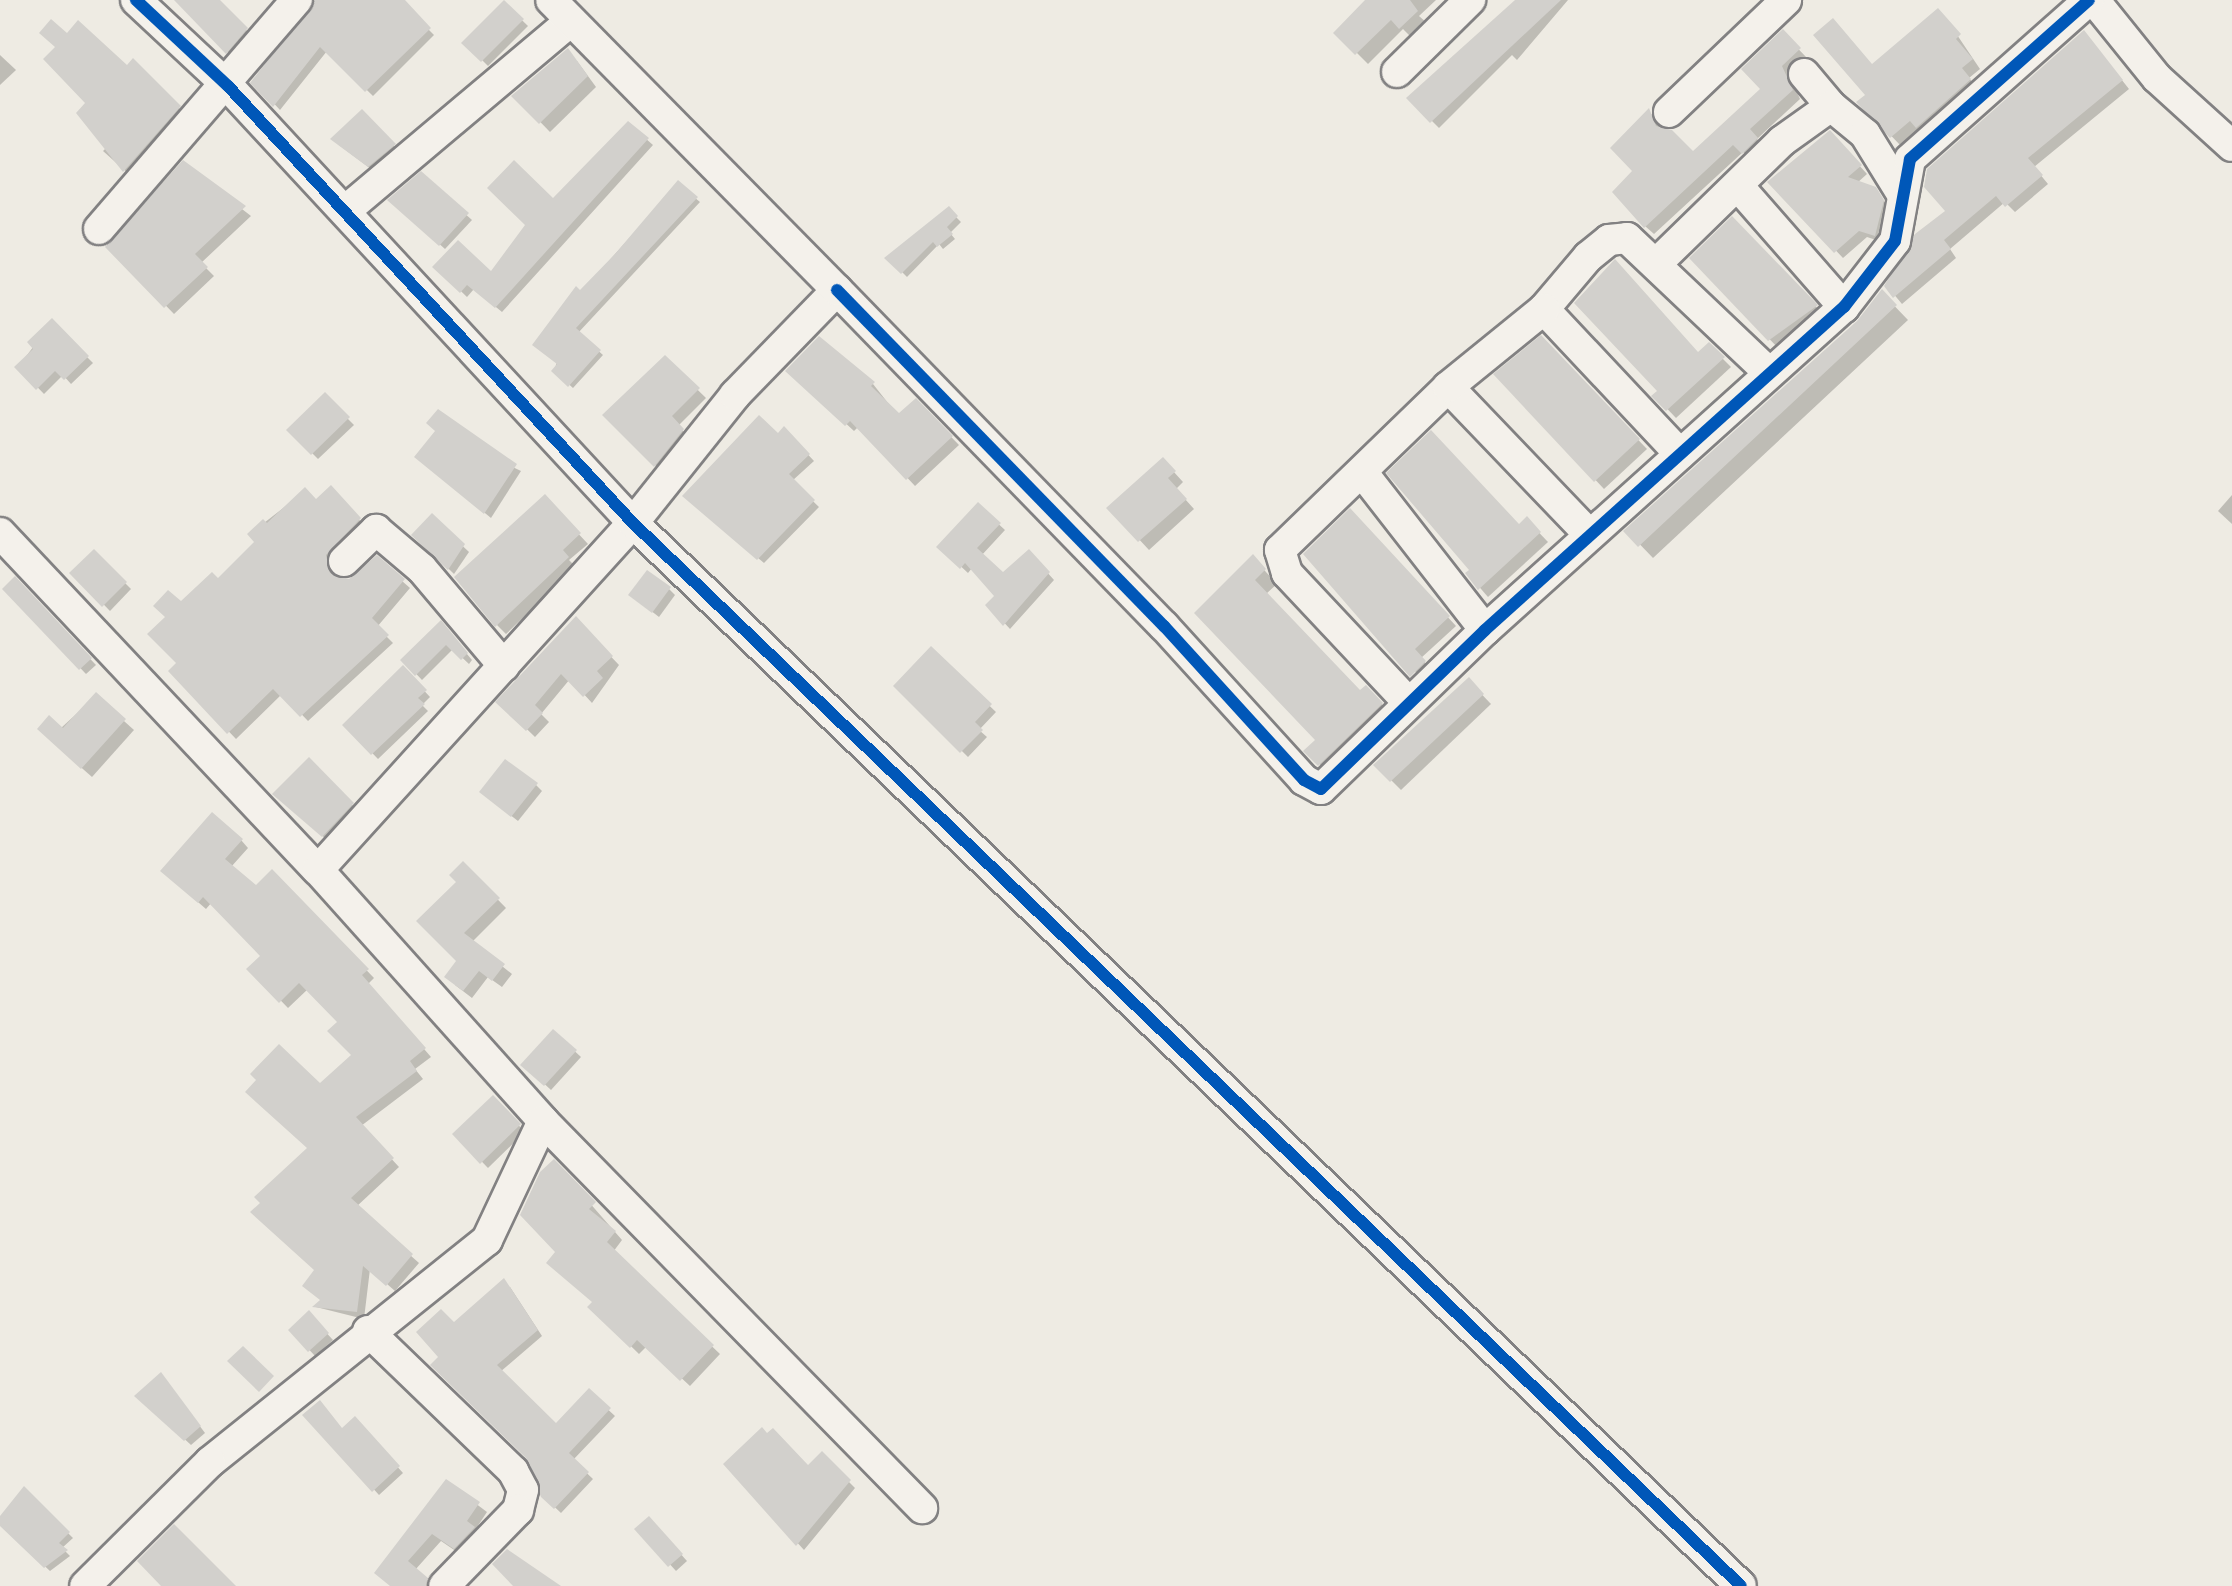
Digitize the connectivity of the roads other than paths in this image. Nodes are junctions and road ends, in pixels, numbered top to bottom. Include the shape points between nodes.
1 (136, 0) edge
2 (297, 0) edge
3 (1470, 0) edge
4 (1786, 0) edge
5 (2092, 0) edge
6 (561, 11) edge
7 (1398, 72) dead end
8 (1804, 74) dead end
9 (228, 86) junction
10 (1830, 106) junction
11 (1669, 112) dead end
12 (2232, 146) edge
13 (1738, 186) junction
14 (1902, 194) junction
15 (344, 211) junction
16 (99, 229) dead end
17 (1658, 262) junction
18 (837, 290) junction
19 (1844, 306) junction
20 (1544, 309) junction
21 (1768, 372) junction
22 (1448, 387) junction
23 (1680, 454) junction
24 (1362, 472) junction
25 (634, 522) junction
26 (0, 533) edge
27 (1590, 535) junction
28 (344, 562) dead end
29 (1484, 630) junction
30 (504, 666) junction
31 (1408, 702) junction
32 (318, 870) junction
33 (544, 1121) junction
34 (368, 1331) junction
35 (922, 1508) dead end
36 (85, 1586) edge
37 (444, 1586) edge
38 (1741, 1586) edge

1 - 9 street
2 - 9 street
3 - 7 street
4 - 11 street
5 - 12 street via 2158,78
5 - 14 street via 1910,160
6 - 15 street
6 - 18 street
8 - 10 street
9 - 15 street
9 - 16 street
10 - 13 street
10 - 14 street via 1864,134
13 - 17 street
13 - 19 street
14 - 19 street via 1888,254
15 - 25 street
17 - 20 street via 1627,238 1609,240
17 - 21 street
18 - 25 street via 735,395
18 - 31 street via 1310,786 1321,789 1334,781
19 - 21 street
20 - 22 street
20 - 23 street
21 - 23 street
22 - 24 street
22 - 27 street
23 - 27 street
24 - 29 street
24 - 31 street via 1278,558
25 - 30 street
25 - 38 street
26 - 32 street
27 - 29 street
28 - 30 street via 376,530 422,569
29 - 31 street
30 - 32 street
32 - 33 street
33 - 34 street via 487,1240
33 - 35 street
34 - 36 street via 210,1462
34 - 37 street via 513,1471 523,1490 518,1510

